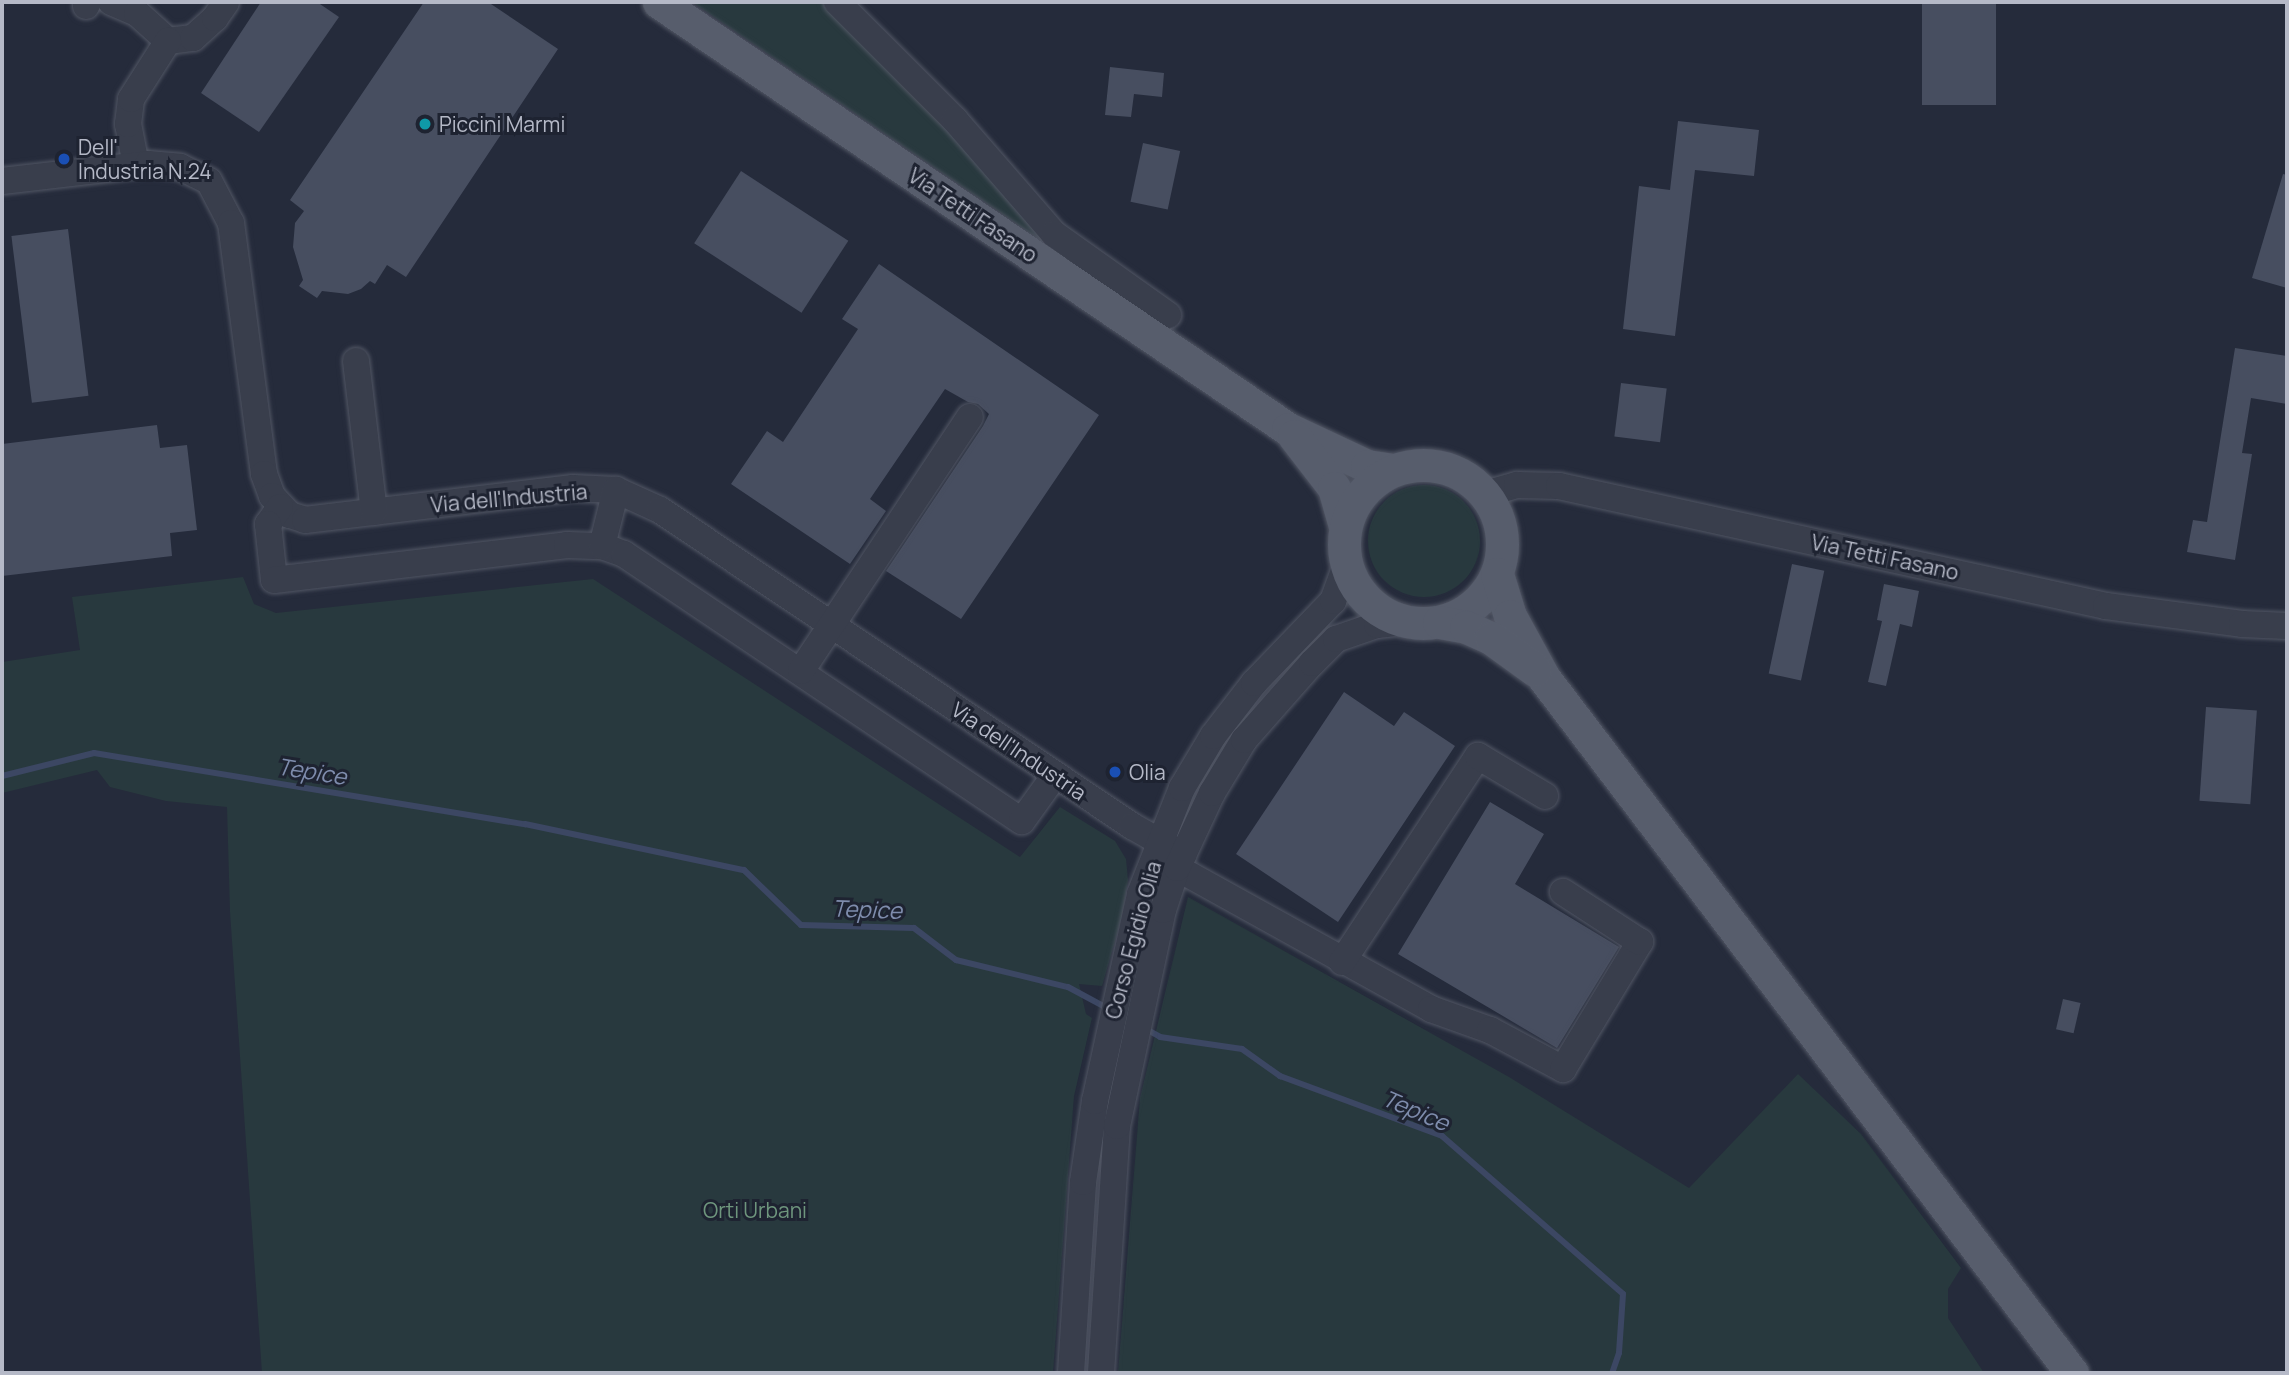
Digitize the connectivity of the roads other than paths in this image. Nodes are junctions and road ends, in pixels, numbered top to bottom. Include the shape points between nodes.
1 (226, 2) edge
2 (659, 2) edge
3 (837, 2) edge
4 (95, 3) edge
5 (167, 41) junction
6 (136, 165) junction
7 (2, 181) edge
8 (1068, 262) junction
9 (1168, 315) dead end
10 (356, 361) dead end
11 (970, 417) dead end
12 (1288, 429) junction
13 (1392, 470) junction
14 (616, 490) junction
15 (1485, 494) junction
16 (280, 507) junction
17 (374, 512) junction
18 (1345, 526) junction
19 (602, 545) junction
20 (1346, 565) junction
21 (1497, 573) junction
22 (1423, 622) junction
23 (832, 626) junction
24 (2287, 626) edge
25 (801, 671) junction
26 (1544, 678) junction
27 (1055, 775) junction
28 (1545, 796) dead end
29 (1159, 843) junction
30 (1180, 861) junction
31 (1563, 892) dead end
32 (1342, 962) junction
33 (1071, 1373) edge
34 (1101, 1373) edge
35 (2072, 1373) edge

1 - 5 street via 193,37
2 - 8 main road, Via Tetti Fasano
3 - 8 street via 955,120 1054,234
4 - 5 street via 137,13
5 - 6 street via 131,99 128,124
6 - 7 street
6 - 16 street via 180,167 209,181 231,223 264,474
8 - 9 street
8 - 12 main road, Via Tetti Fasano
10 - 17 street
11 - 23 street
12 - 13 main road, Via Tetti Fasano via 1367,466
12 - 18 main road, Via Tetti Fasano via 1334,488
13 - 15 main road via 1417,464 1443,467 1466,477
13 - 18 main road via 1371,483
14 - 17 street, Via dell'Industria via 573,488
14 - 19 street
14 - 23 street, Via dell'Industria via 660,510
15 - 21 main road via 1502,532
15 - 24 street, Via Tetti Fasano via 1517,485 1559,486 2106,606
16 - 17 street, Via dell'Industria via 305,520
16 - 19 street via 268,524 274,580 567,545
18 - 20 main road
19 - 25 street via 624,554
20 - 22 main road via 1369,602 1387,615
20 - 29 street, Corso Egidio Olia via 1333,601 1254,683 1213,736 1182,788
21 - 22 main road via 1483,596 1463,612
21 - 26 main road via 1510,616
22 - 26 main road via 1466,627 1491,638
22 - 30 street, Corso Egidio Olia via 1377,625 1336,639 1244,740 1212,793
23 - 25 street
23 - 27 street, Via dell'Industria
25 - 27 street via 1022,821
26 - 35 main road
27 - 29 street, Via dell'Industria
28 - 32 street via 1478,756
29 - 30 street, Via dell'Industria
29 - 33 street, Corso Egidio Olia via 1140,894 1083,1182
30 - 32 street, Via dell'Industria
30 - 34 street, Corso Egidio Olia via 1163,910 1117,1126
31 - 32 street, Via dell'Industria via 1640,942 1563,1069 1490,1030 1431,1009

